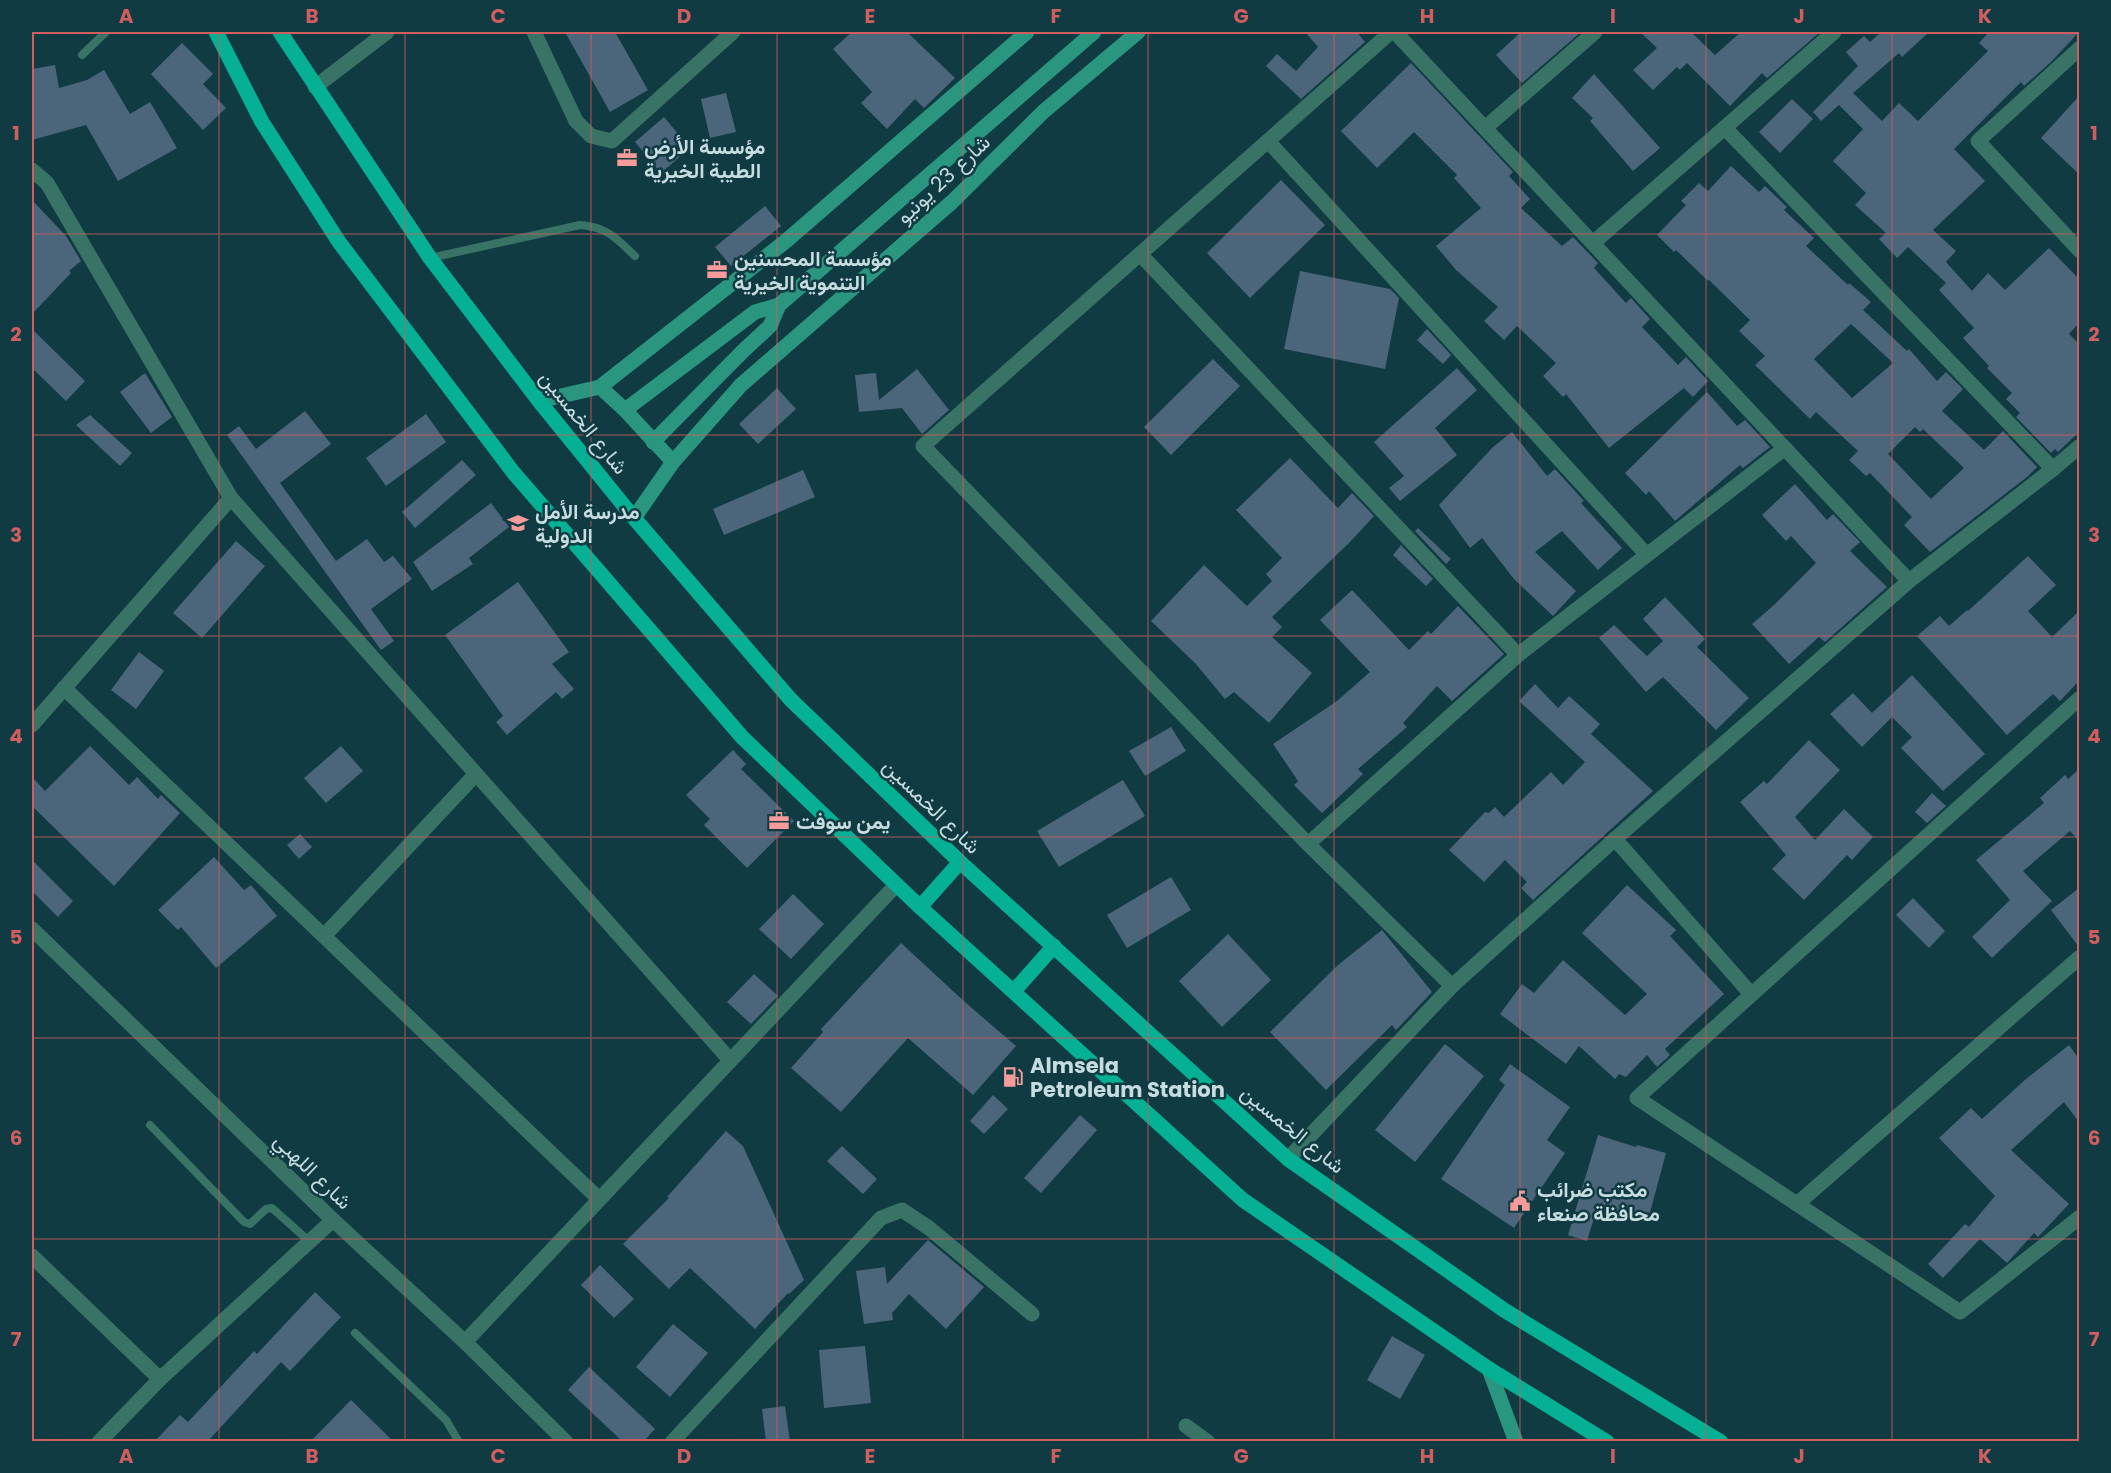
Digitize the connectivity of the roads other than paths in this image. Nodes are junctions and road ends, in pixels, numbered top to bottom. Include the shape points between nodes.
1 (106, 32) edge
2 (216, 32) edge
3 (280, 32) edge
4 (387, 32) edge
5 (534, 32) edge
6 (734, 32) edge
7 (1027, 32) edge
8 (1094, 32) edge
9 (1138, 32) edge
10 (1393, 32) edge
11 (1595, 32) edge
12 (1834, 32) edge
13 (2079, 48) edge
14 (82, 55) dead end
15 (315, 87) junction
16 (1485, 128) junction
17 (1725, 128) junction
18 (1268, 141) junction
19 (32, 170) edge
20 (1593, 243) junction
21 (2079, 251) edge
22 (1140, 254) junction
23 (635, 256) dead end
24 (430, 258) junction
25 (779, 305) junction
26 (600, 387) junction
27 (539, 400) junction
28 (624, 410) junction
29 (653, 442) junction
30 (2079, 446) edge
31 (1785, 448) junction
32 (673, 462) junction
33 (2053, 469) junction
34 (231, 498) junction
35 (634, 518) junction
36 (1646, 554) junction
37 (1909, 581) junction
38 (1518, 655) junction
39 (64, 688) junction
40 (2079, 698) edge
41 (32, 724) edge
42 (476, 774) junction
43 (1615, 839) junction
44 (1308, 844) junction
45 (960, 862) junction
46 (896, 885) junction
47 (920, 907) junction
48 (32, 929) edge
49 (324, 936) junction
50 (1054, 946) junction
51 (2079, 957) edge
52 (1452, 986) junction
53 (1014, 991) junction
54 (1751, 994) junction
55 (730, 1060) junction
56 (150, 1125) dead end
57 (1288, 1159) junction
58 (599, 1199) junction
59 (1797, 1204) junction
60 (2079, 1217) edge
61 (333, 1220) junction
62 (310, 1242) junction
63 (32, 1256) edge
64 (1032, 1314) dead end
65 (355, 1333) dead end
66 (465, 1342) junction
67 (1489, 1369) junction
68 (160, 1379) junction
69 (1186, 1426) dead end
70 (99, 1442) edge
71 (459, 1442) edge
72 (566, 1442) edge
73 (672, 1442) edge
74 (1208, 1442) edge
75 (1516, 1442) edge
76 (1607, 1442) edge
77 (1721, 1442) edge

1 - 14 lane
2 - 46 main road via 262,122 339,242 513,471 742,737
3 - 15 main road, شارع الخمسين
4 - 15 street
5 - 6 street via 576,121 591,136 612,141
7 - 26 street via 786,241
8 - 25 street
9 - 32 street, شارع 23 يونيو via 1043,112 952,202 741,385
10 - 16 street
10 - 18 street
11 - 16 street
12 - 17 street
13 - 21 street via 1977,141
15 - 24 main road, شارع الخمسين
16 - 20 street
17 - 20 street
17 - 33 street
18 - 22 street
18 - 36 street
19 - 34 street via 47,183
20 - 31 street
22 - 38 street
22 - 44 street via 923,446
23 - 24 lane via 610,233 580,225
24 - 27 main road, شارع الخمسين
25 - 28 street via 755,312
25 - 29 street via 770,326
26 - 27 street
26 - 28 street
27 - 35 main road, شارع الخمسين
28 - 29 street
29 - 32 street
30 - 33 street
31 - 36 street
31 - 37 street
32 - 35 street, شارع 23 يونيو
33 - 37 street
34 - 39 street
34 - 42 street
35 - 45 main road, شارع الخمسين via 792,700
36 - 38 street
37 - 43 street
38 - 44 street
39 - 41 street
39 - 49 street
40 - 54 street
42 - 49 street
42 - 55 street
43 - 52 street
43 - 54 street
44 - 52 street
45 - 47 main road
45 - 50 main road, شارع الخمسين
46 - 47 main road
46 - 55 street
47 - 53 main road
48 - 61 street, شارع اللهبي
49 - 58 street
50 - 53 main road
50 - 57 main road, شارع الخمسين
51 - 59 street
52 - 57 street
53 - 67 main road via 1243,1200
54 - 59 street via 1637,1098
55 - 58 street
56 - 62 lane via 244,1222 250,1224 272,1208
57 - 77 main road, شارع الخمسين via 1504,1310
58 - 66 street
59 - 60 street via 1960,1312
61 - 62 street
61 - 66 street, شارع اللهبي
62 - 68 street
63 - 68 street
64 - 73 street via 929,1227 902,1210 881,1218
65 - 71 lane via 446,1420
66 - 72 street, شارع اللهبي
67 - 75 street
67 - 76 main road
68 - 70 street
69 - 74 street

